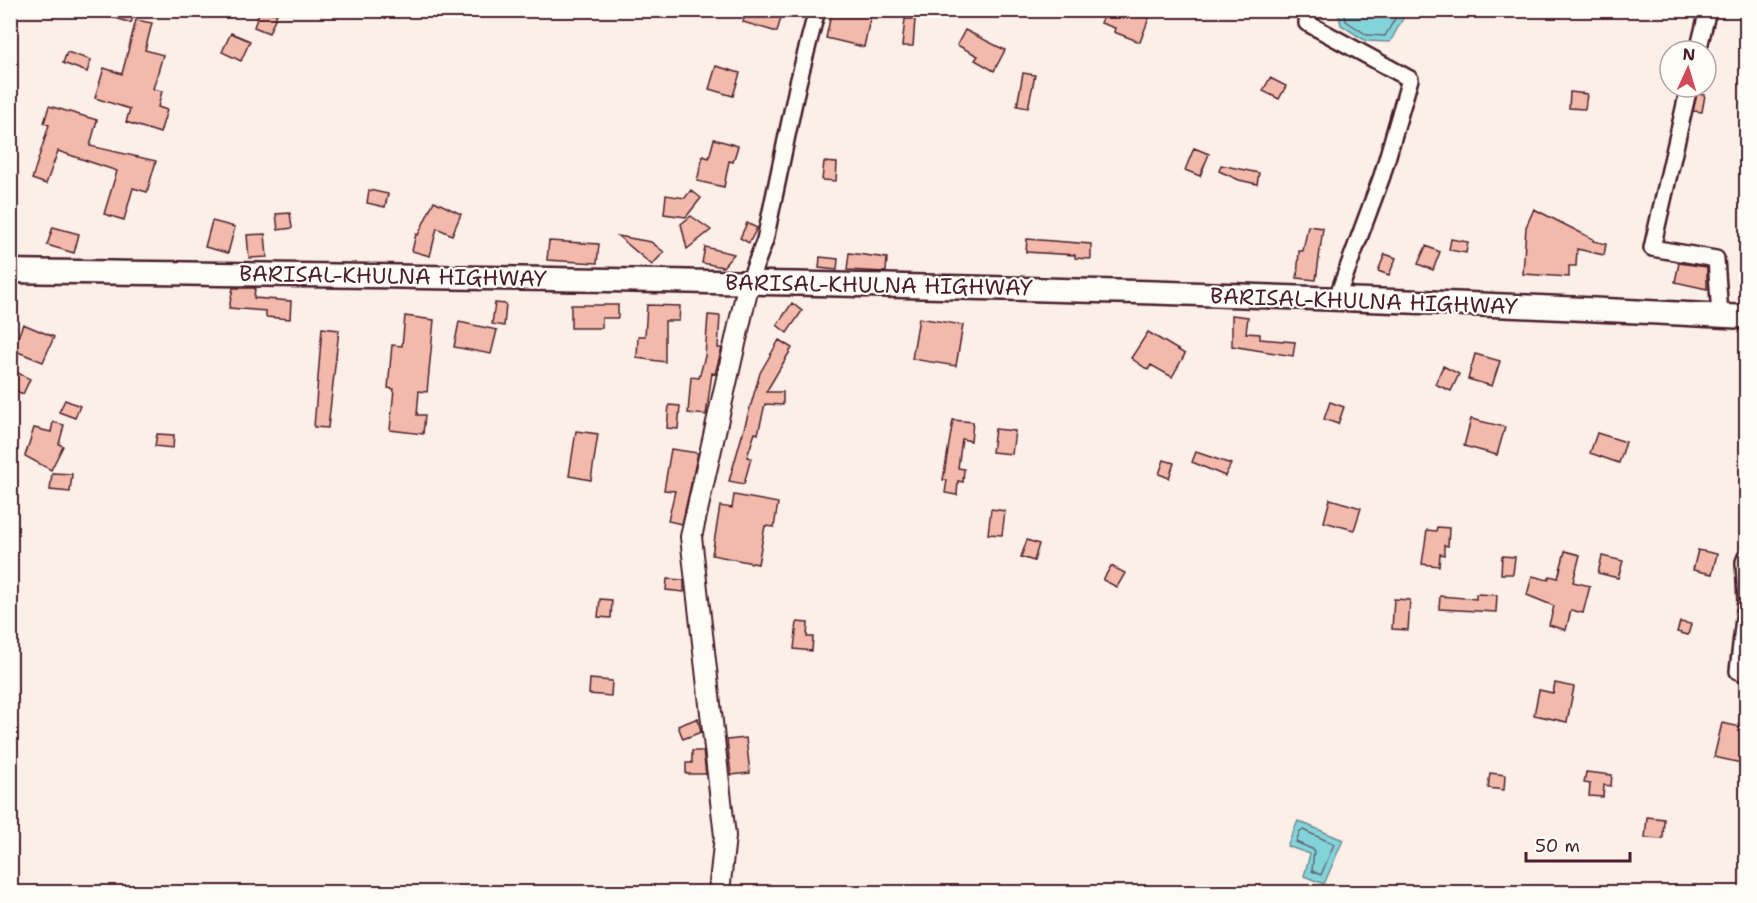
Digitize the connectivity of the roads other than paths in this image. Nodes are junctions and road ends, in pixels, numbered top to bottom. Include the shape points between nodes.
1 (817, 10) edge
2 (1308, 10) edge
3 (1708, 10) edge
4 (1701, 39) edge
5 (1686, 99) edge
6 (10, 271) edge
7 (749, 282) junction
8 (1336, 300) junction
9 (1720, 315) junction
10 (1746, 317) edge
11 (1746, 556) edge
12 (1746, 674) edge
13 (720, 892) edge

1 - 7 street via 765,240
2 - 8 street via 1307,23 1410,79 1382,176
3 - 4 street
5 - 9 street via 1652,248 1716,259
6 - 7 highway, BARISAL-KHULNA HIGHWAY
7 - 8 highway, BARISAL-KHULNA HIGHWAY
7 - 13 main road via 691,537 725,836
8 - 9 highway, BARISAL-KHULNA HIGHWAY
9 - 10 highway, BARISAL-KHULNA HIGHWAY
11 - 12 street via 1746,600 1738,671

